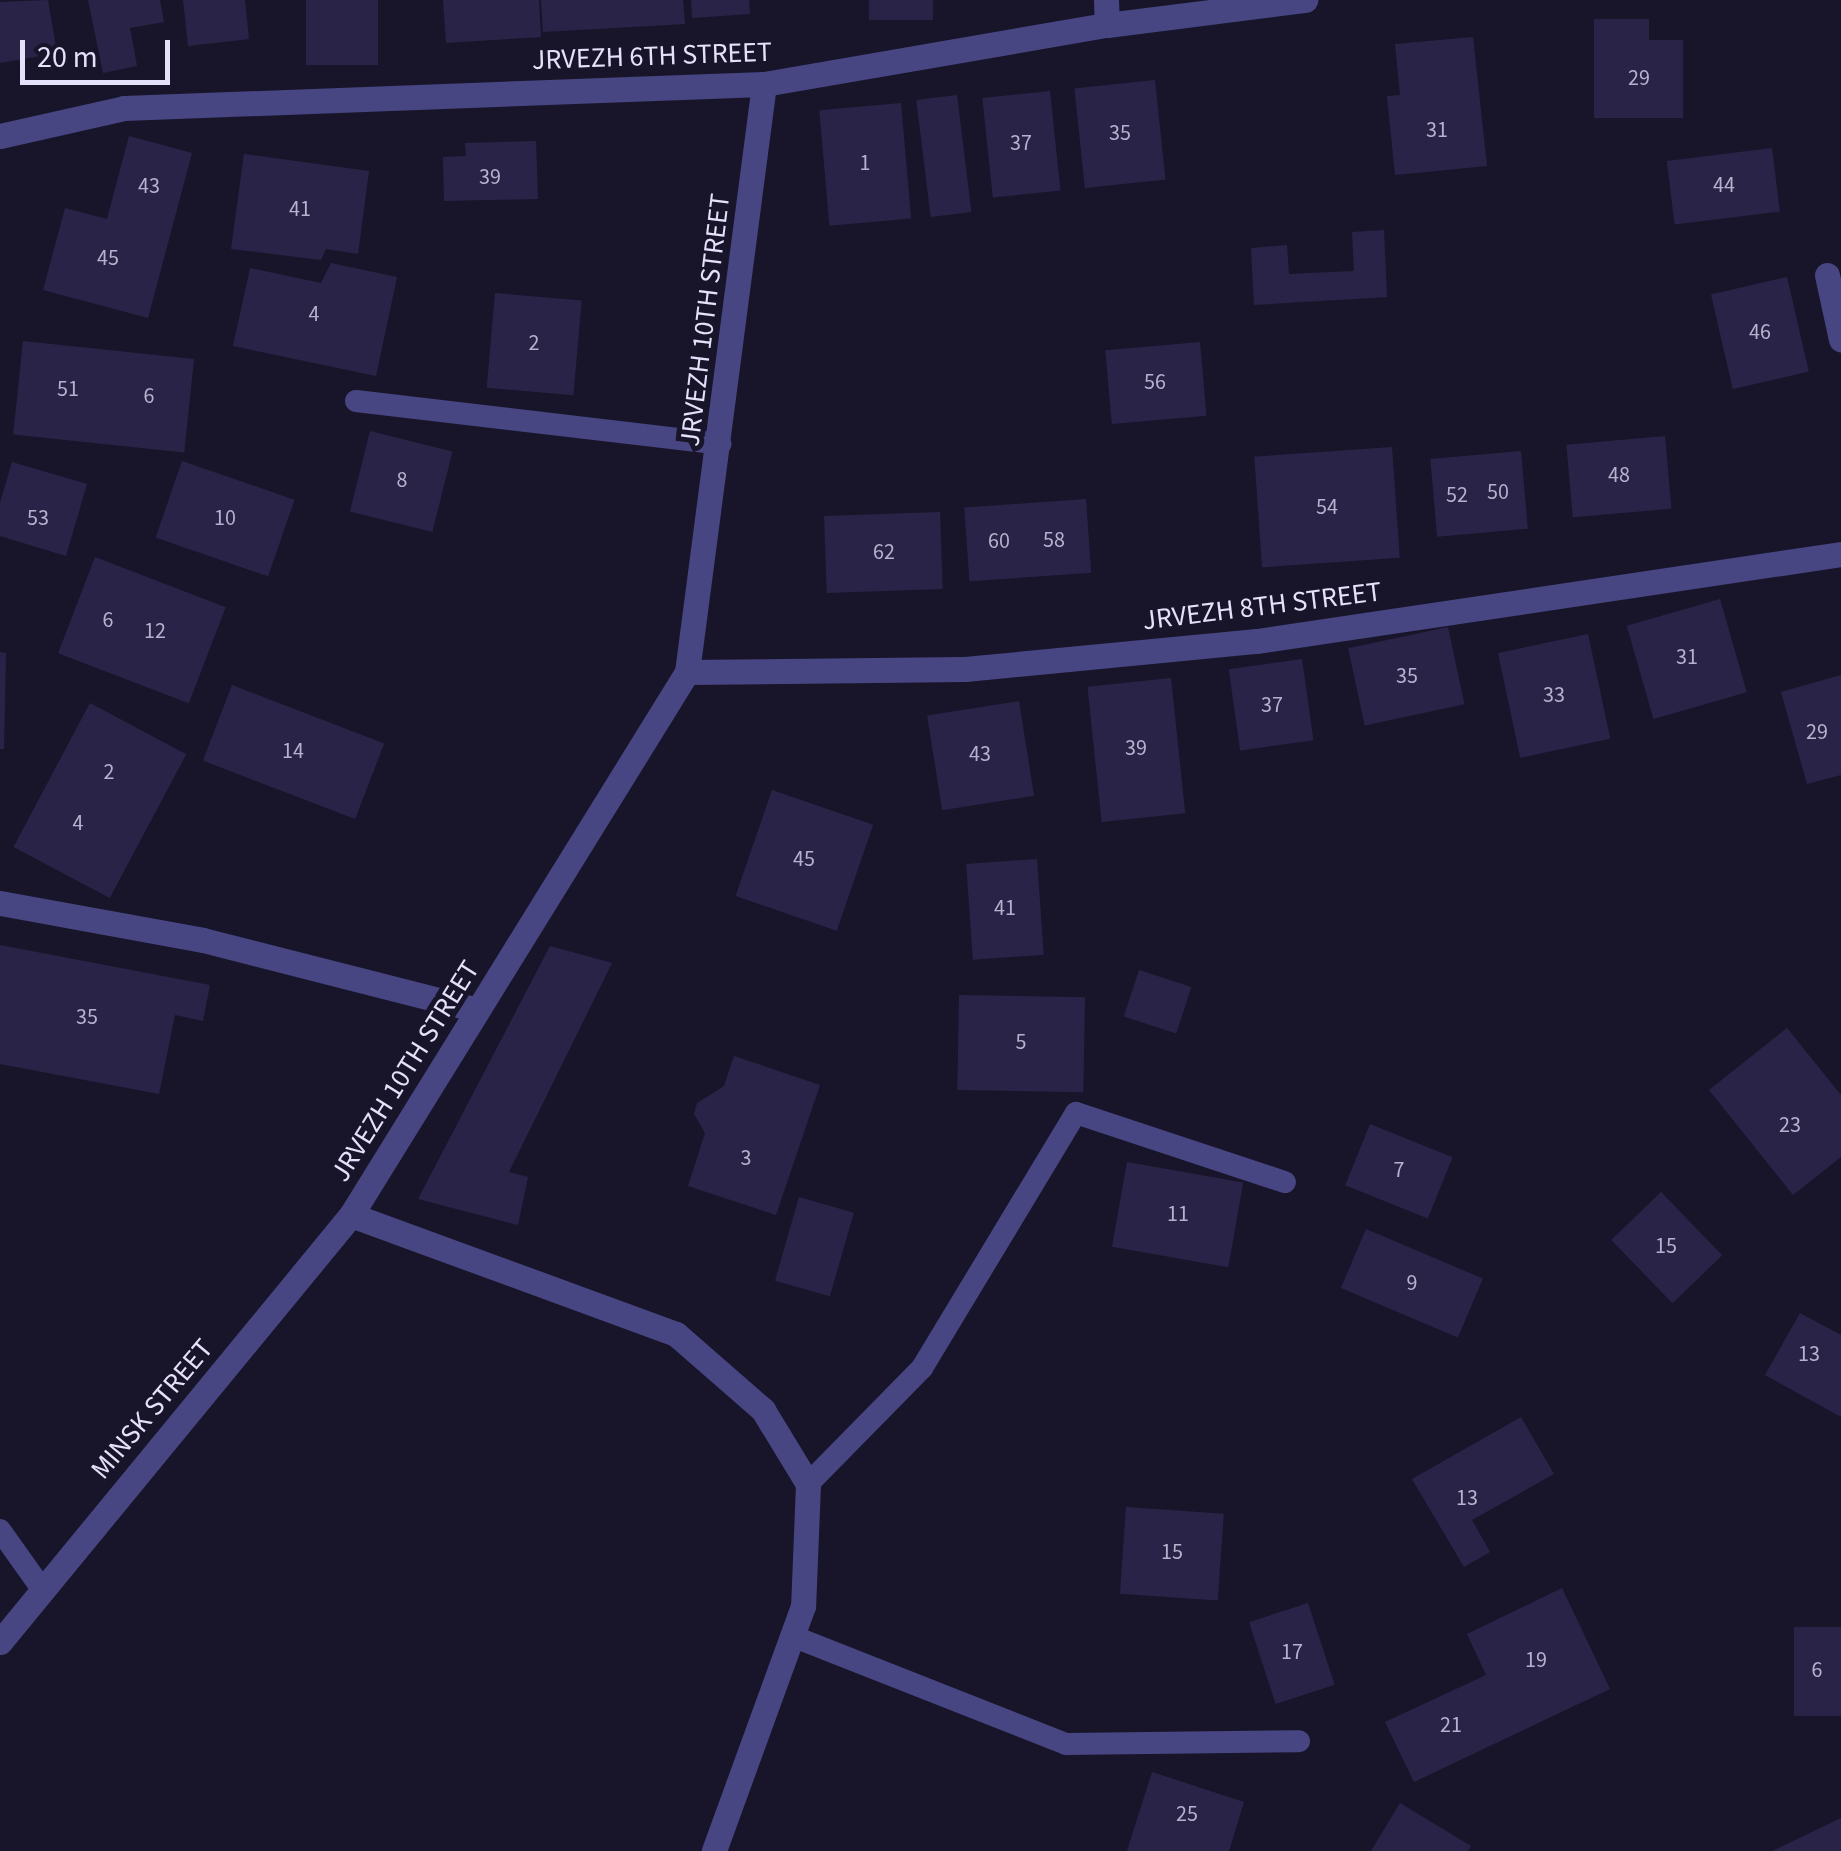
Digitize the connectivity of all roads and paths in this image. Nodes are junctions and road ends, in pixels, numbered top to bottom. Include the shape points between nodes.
1 (1304, 0) edge
2 (1106, 12) edge
3 (764, 84) junction
4 (0, 136) edge
5 (1826, 275) dead end
6 (1841, 339) edge
7 (356, 400) dead end
8 (720, 444) junction
9 (1841, 554) edge
10 (687, 672) junction
11 (0, 904) edge
12 (477, 1010) junction
13 (1285, 1182) dead end
14 (351, 1215) junction
15 (808, 1484) junction
16 (0, 1530) edge
17 (42, 1589) junction
18 (792, 1636) junction
19 (0, 1642) edge
20 (1299, 1741) dead end
21 (714, 1851) edge

1 - 2 street, JRVEZH 6TH STREET
2 - 3 street, JRVEZH 6TH STREET
3 - 4 street, JRVEZH 6TH STREET via 124,108
3 - 8 street, JRVEZH 10TH STREET
5 - 6 street
7 - 8 lane
8 - 10 street, JRVEZH 10TH STREET
9 - 10 street, JRVEZH 8TH STREET via 1238,643 965,669
10 - 12 street, JRVEZH 10TH STREET
11 - 12 street via 204,940
12 - 14 street, JRVEZH 10TH STREET
13 - 15 lane via 1076,1113 922,1368
14 - 15 street, JRVEZH 10TH STREET via 676,1334 764,1410
14 - 17 street, MINSK STREET
15 - 18 street via 802,1606
16 - 17 lane
17 - 19 street, MINSK STREET
18 - 20 lane via 1066,1744
18 - 21 street

